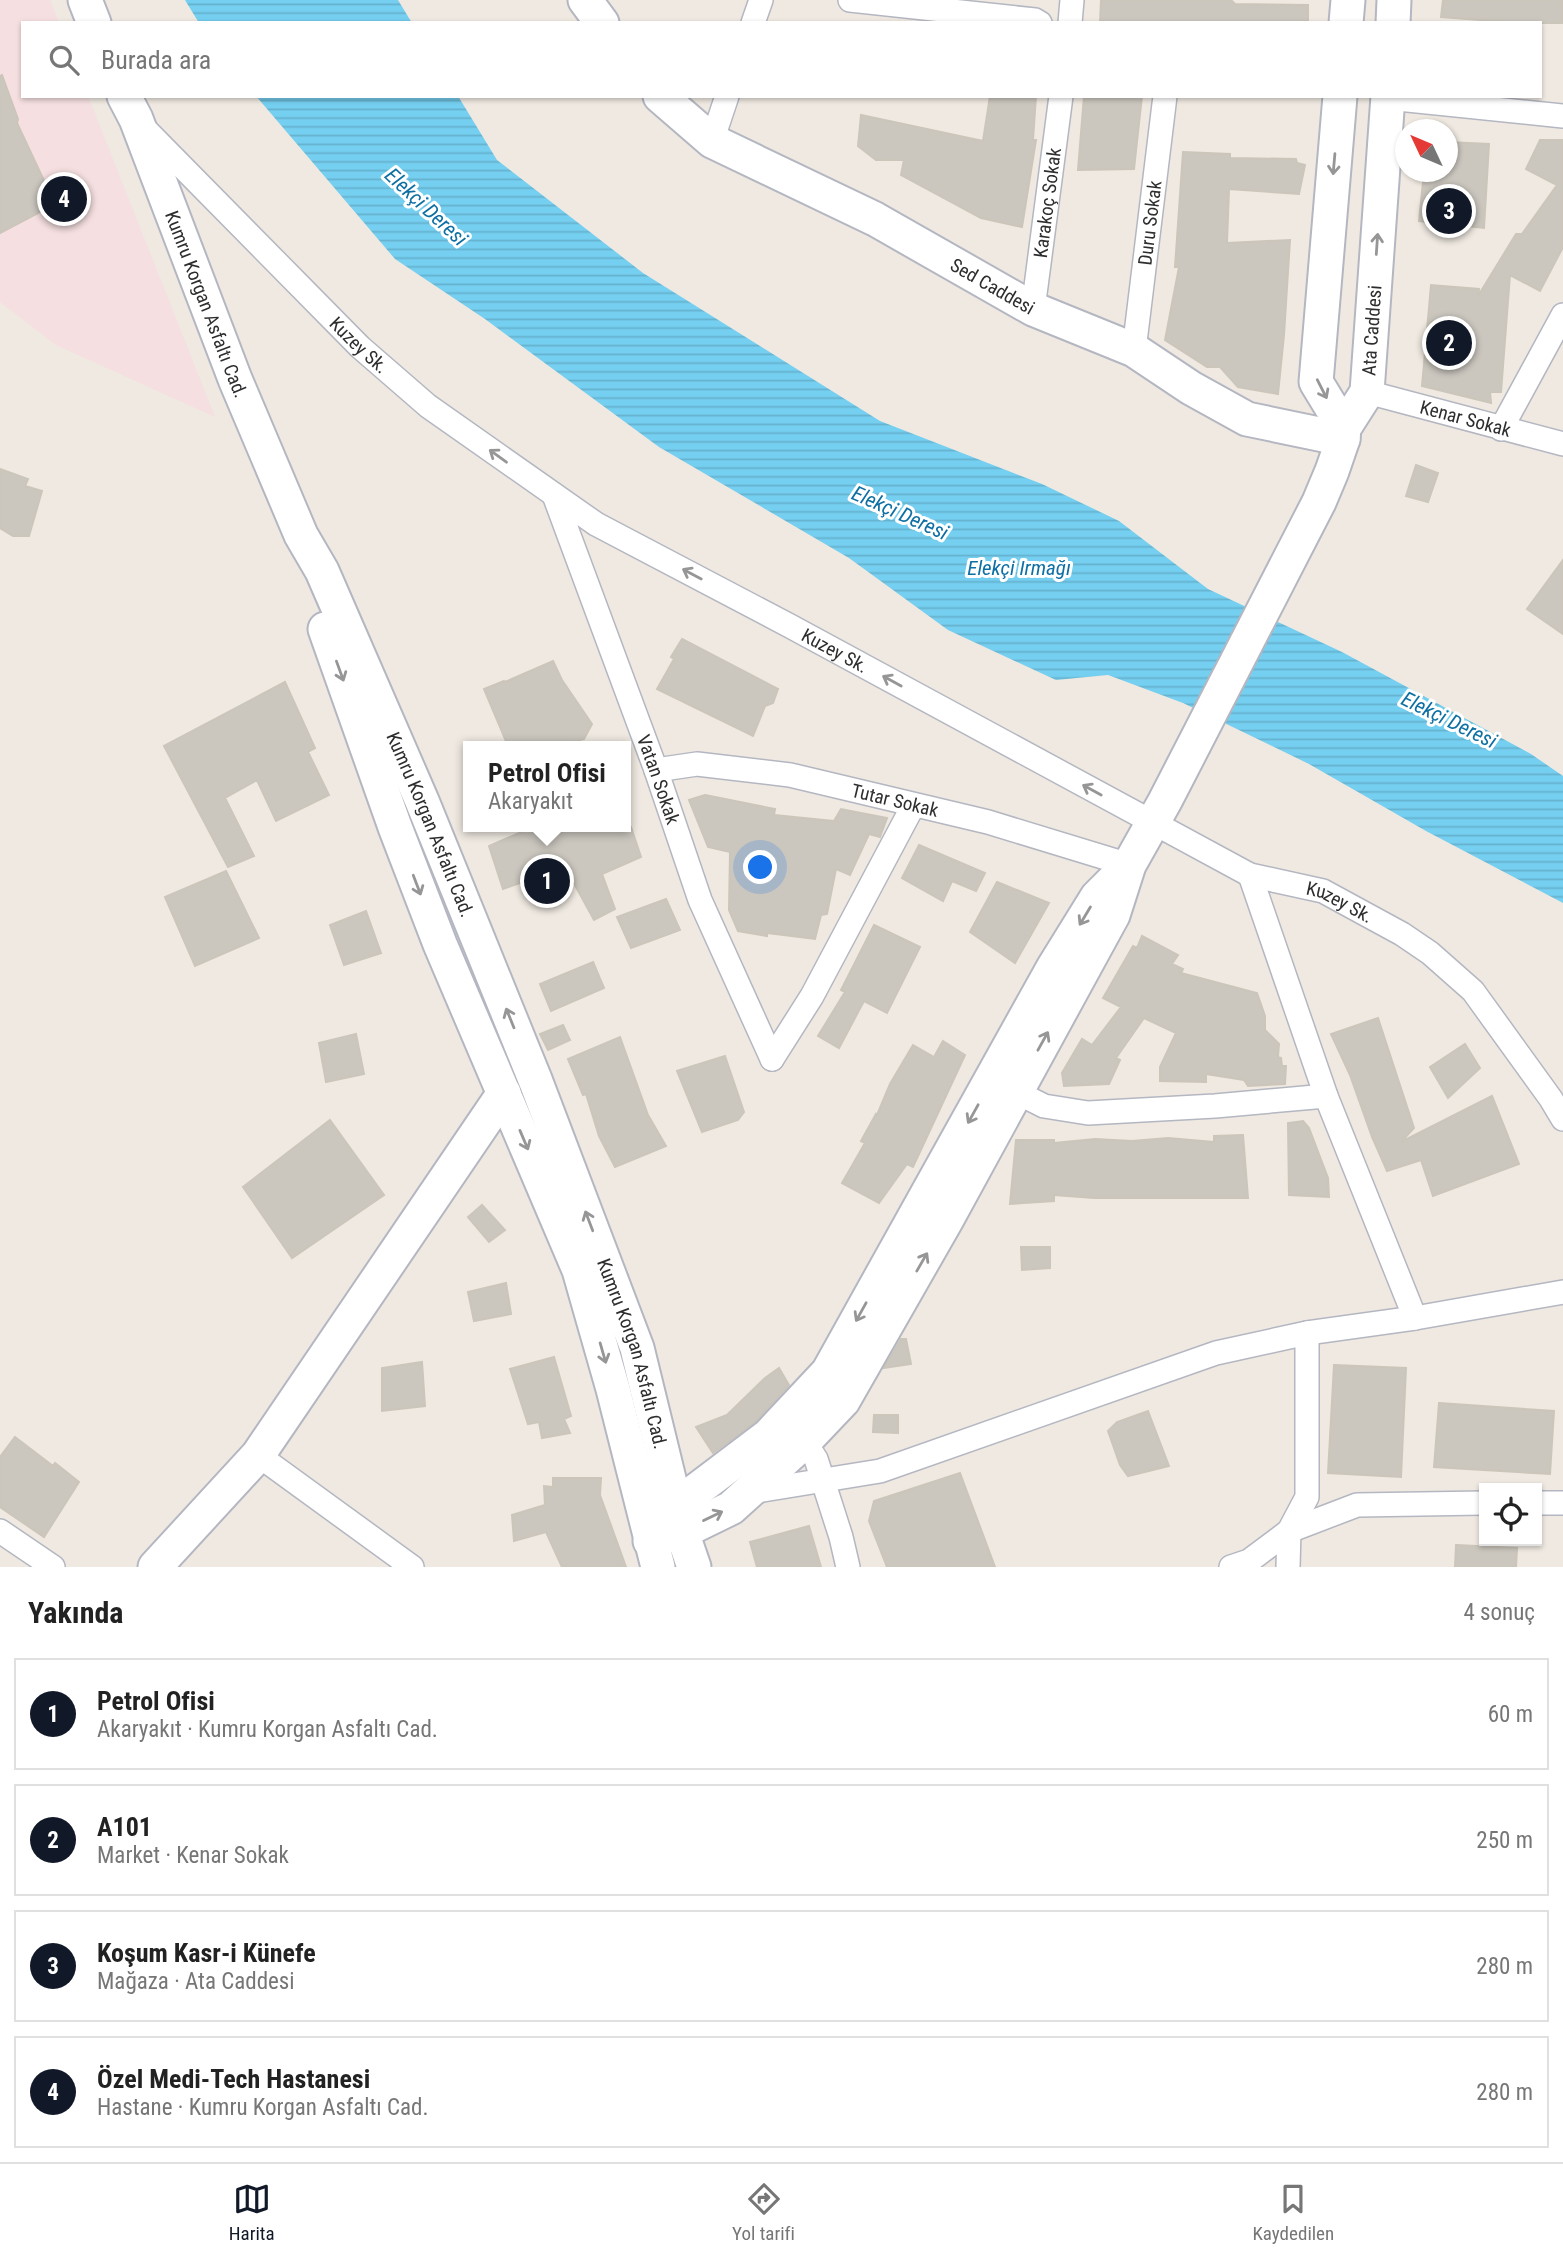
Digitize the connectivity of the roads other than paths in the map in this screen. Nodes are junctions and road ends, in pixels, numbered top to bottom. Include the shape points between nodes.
1 (85, 0) edge
2 (585, 0) edge
3 (761, 0) edge
4 (850, 0) edge
5 (1072, 0) edge
6 (1348, 0) edge
7 (1394, 0) edge
8 (878, 1) edge
9 (93, 21) edge
10 (601, 21) edge
11 (754, 21) edge
12 (1037, 21) edge
13 (1070, 21) edge
14 (1346, 21) edge
15 (1393, 21) edge
16 (662, 98) edge
17 (726, 98) edge
18 (1061, 98) edge
19 (1164, 98) edge
20 (1340, 98) edge
21 (1388, 98) edge
22 (1397, 98) edge
23 (130, 108) edge
24 (1563, 116) edge
25 (712, 141) junction
26 (1033, 309) junction
27 (1563, 315) edge
28 (1134, 350) junction
29 (1367, 392) junction
30 (1501, 429) junction
31 (1344, 433) junction
32 (1563, 444) edge
33 (554, 495) junction
34 (301, 535) junction
35 (656, 770) junction
36 (913, 806) junction
37 (1159, 812) junction
38 (1129, 864) junction
39 (1250, 875) junction
40 (1065, 974) junction
41 (1003, 1087) junction
42 (504, 1093) junction
43 (1326, 1096) junction
44 (1563, 1119) edge
45 (1563, 1292) edge
46 (1415, 1318) junction
47 (1307, 1333) junction
48 (796, 1429) junction
49 (258, 1455) junction
50 (824, 1481) junction
51 (748, 1492) junction
52 (1479, 1503) edge
53 (1542, 1503) edge
54 (1563, 1503) edge
55 (679, 1517) junction
56 (0, 1531) edge
57 (1289, 1531) junction
58 (651, 1542) edge
59 (53, 1567) edge
60 (155, 1567) edge
61 (412, 1567) edge
62 (694, 1567) edge
63 (848, 1567) edge
64 (1231, 1567) edge
65 (1289, 1567) edge

1 - 9 main road
2 - 10 main road
3 - 11 street
4 - 8 street
5 - 13 street
6 - 14 main road
7 - 15 main road
8 - 12 street
16 - 25 main road, Sed Caddesi
17 - 25 street
18 - 26 street, Karakoç Sokak
19 - 28 street, Duru Sokak
20 -> 31 main road via 1316,383
29 -> 21 main road, Ata Caddesi
22 - 24 street
33 -> 23 street, Kuzey Sk. via 428,405 360,347
23 - 34 main road, Kumru Korgan Asfaltı Cad.
25 - 26 main road, Sed Caddesi via 876,219
26 - 28 main road, Sed Caddesi
27 - 30 street
28 - 31 main road, Sed Caddesi via 1247,419
29 - 30 street, Kenar Sokak
29 - 31 main road, Ata Caddesi
30 - 32 street, Kenar Sokak
31 - 37 main road, Ata Caddesi via 1319,502
33 - 35 street, Vatan Sokak
37 -> 33 street, Kuzey Sk. via 803,633 596,524
34 -> 42 main road via 315,603 395,827
55 -> 34 main road, Kumru Korgan Asfaltı Cad. via 637,1348 536,1082 422,801 322,571
35 - 36 street, Tutar Sokak via 697,764 790,775
35 - 36 street, Vatan Sokak via 699,900 772,1059 812,996
36 - 38 street, Tutar Sokak via 988,822
37 - 38 main road, Ata Caddesi
37 - 39 street, Kuzey Sk.
38 - 40 main road via 1112,915
38 -> 40 main road via 1097,897
39 - 43 street
39 - 44 street, Kuzey Sk. via 1323,891 1430,953 1473,991
40 - 41 main road
41 - 43 street via 1044,1106 1088,1113
41 - 48 main road via 937,1206 843,1401
42 - 49 main road
42 -> 58 main road via 579,1270
43 - 46 street
45 - 46 street
46 - 47 street
47 - 50 street via 1216,1353 880,1471
47 - 57 street via 1307,1497
48 - 50 street via 816,1458
48 - 51 main road
48 - 55 main road via 768,1436 690,1495
49 - 60 main road
49 - 61 street
50 - 51 street
50 - 63 street
55 -> 51 main road via 731,1507
52 - 57 street via 1357,1505
53 - 54 street
55 - 58 main road
55 - 62 main road, Kumru Korgan Asfaltı Cad.
56 - 59 street
57 - 64 street via 1249,1561
57 - 65 street

